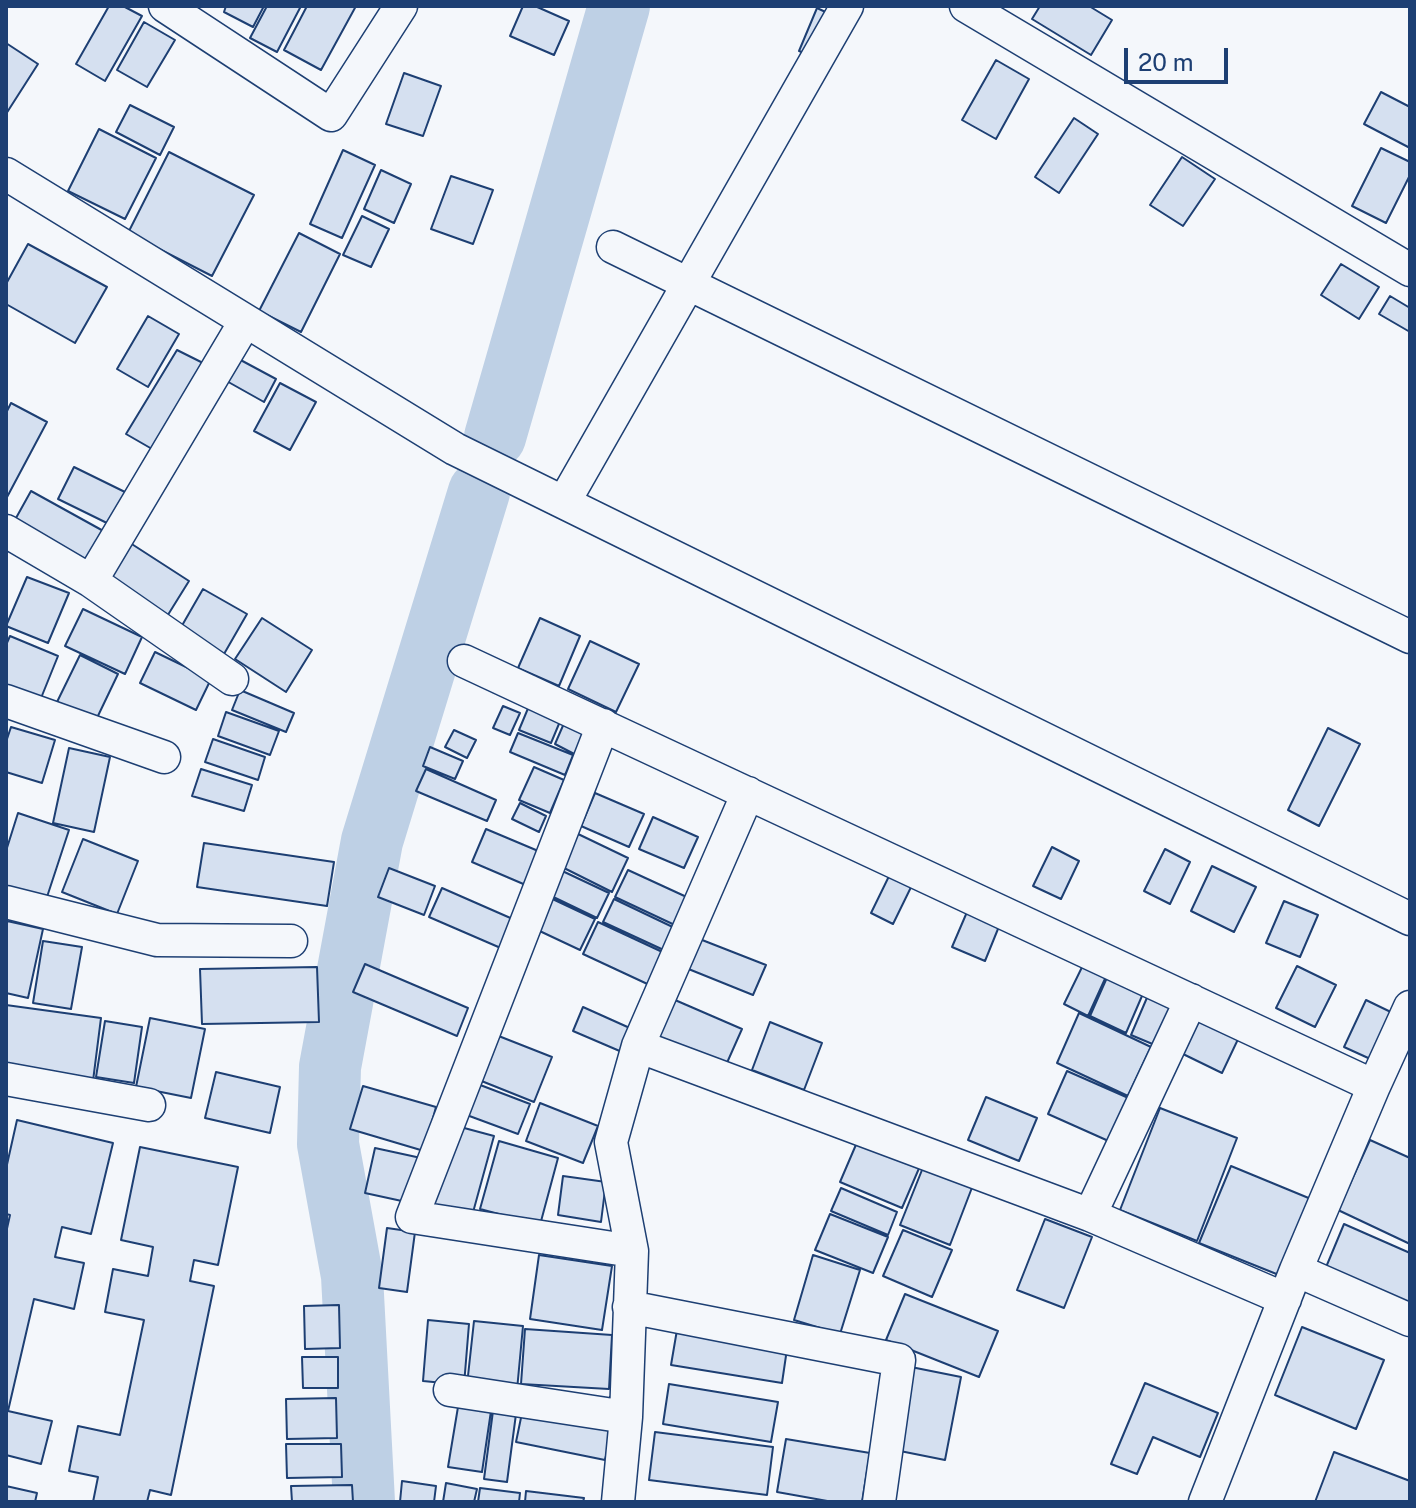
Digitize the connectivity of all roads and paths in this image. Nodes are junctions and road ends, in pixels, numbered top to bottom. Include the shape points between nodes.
1 (165, 6) edge
2 (401, 6) edge
3 (847, 6) edge
4 (966, 6) edge
5 (6, 174) edge
6 (613, 247) dead end
7 (1410, 270) edge
8 (689, 284) junction
9 (245, 322) junction
10 (564, 502) junction
11 (6, 531) edge
12 (91, 581) junction
13 (1410, 637) edge
14 (464, 661) dead end
15 (232, 679) dead end
16 (6, 701) edge
17 (603, 725) junction
18 (164, 757) dead end
19 (748, 793) junction
20 (6, 902) edge
21 (1410, 919) edge
22 (291, 941) dead end
23 (1191, 1000) junction
24 (1410, 1007) edge
25 (638, 1046) junction
26 (6, 1079) edge
27 (1374, 1086) junction
28 (149, 1105) dead end
29 (1090, 1215) junction
30 (632, 1251) junction
31 (1291, 1285) junction
32 (629, 1307) junction
33 (1410, 1320) edge
34 (450, 1390) dead end
35 (626, 1417) junction
36 (618, 1502) edge
37 (879, 1502) edge
38 (1205, 1502) edge

1 - 2 street via 331,115
3 - 8 street
4 - 7 street
5 - 9 street
6 - 8 street
8 - 10 street
8 - 13 street
9 - 10 street via 455,449
9 - 12 street
10 - 21 street
11 - 12 street
12 - 15 street
14 - 17 street
16 - 18 street
17 - 19 street
17 - 30 street via 412,1217
19 - 23 street
19 - 25 street
20 - 22 street via 157,940
23 - 27 street
23 - 29 street
24 - 27 street
25 - 29 street
25 - 30 street via 611,1142
26 - 28 street
27 - 31 street
29 - 31 street
30 - 32 street
31 - 33 street
31 - 38 street
32 - 35 street
32 - 37 street via 899,1360
34 - 35 street
35 - 36 street

